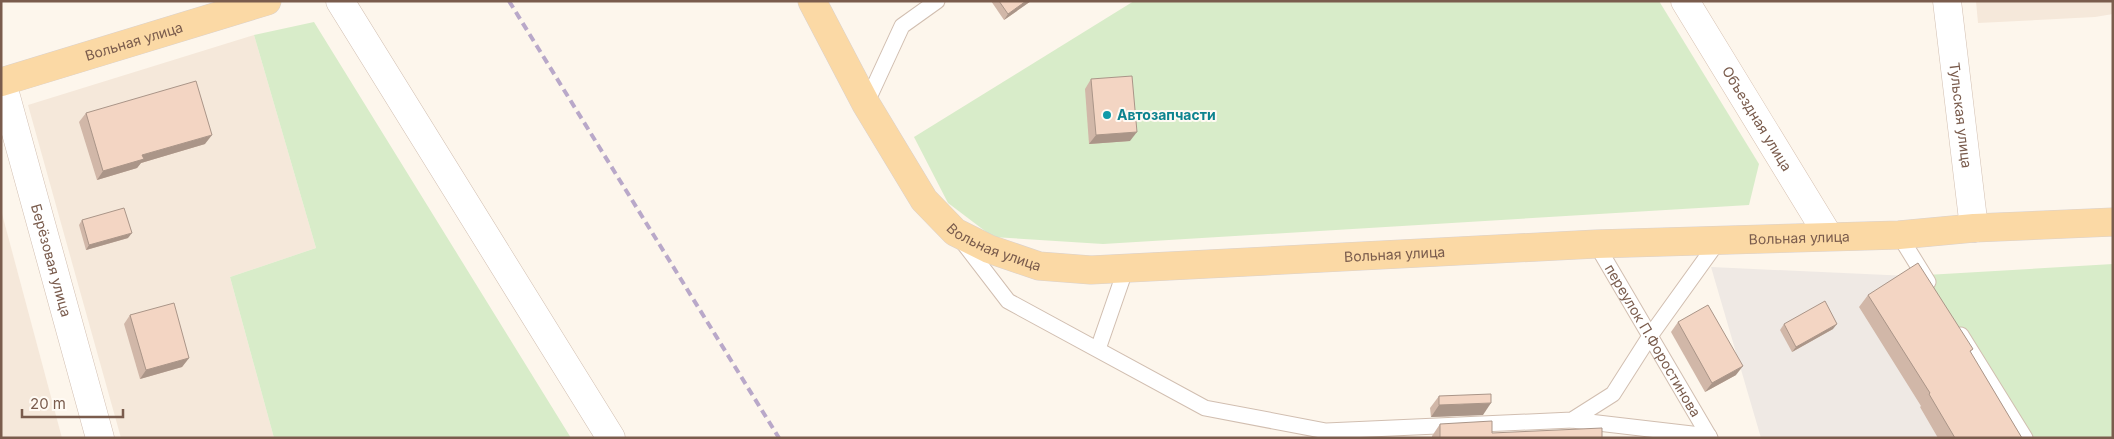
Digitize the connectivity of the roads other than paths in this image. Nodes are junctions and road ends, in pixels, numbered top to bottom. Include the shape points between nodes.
1 (267, 1) edge
2 (340, 1) edge
3 (812, 1) edge
4 (937, 1) edge
5 (1684, 1) edge
6 (1947, 1) edge
7 (2, 82) edge
8 (866, 104) junction
9 (2113, 222) edge
10 (1974, 228) junction
11 (955, 232) junction
12 (1899, 234) junction
13 (1828, 236) junction
14 (1719, 240) junction
15 (1596, 244) junction
16 (1126, 268) junction
17 (1936, 294) edge
18 (1952, 319) edge
19 (1650, 336) junction
20 (1098, 349) junction
21 (1572, 420) junction
22 (1710, 437) edge
23 (100, 438) edge
24 (611, 438) edge
25 (2025, 438) edge

1 - 7 main road, Вольная улица
2 - 24 street
3 - 8 main road, Вольная улица
4 - 8 lane via 902,26
5 - 13 street, Объездная улица
6 - 10 street, Тульская улица
7 - 23 street, Берёзовая улица
8 - 11 main road, Вольная улица via 924,200
9 - 10 main road, Вольная улица
10 - 12 main road, Вольная улица
11 - 16 main road, Вольная улица via 989,249 1039,266 1091,270
11 - 20 lane via 1008,301
12 - 13 main road, Вольная улица
12 - 17 lane
13 - 14 main road, Вольная улица
14 - 15 main road, Вольная улица
14 - 19 lane
15 - 16 main road, Вольная улица
15 - 19 lane, переулок П.Форостинова
16 - 20 lane
18 - 25 lane
19 - 21 lane via 1613,394
19 - 22 lane, переулок П.Форостинова
20 - 21 lane via 1205,408 1326,431
21 - 22 lane

